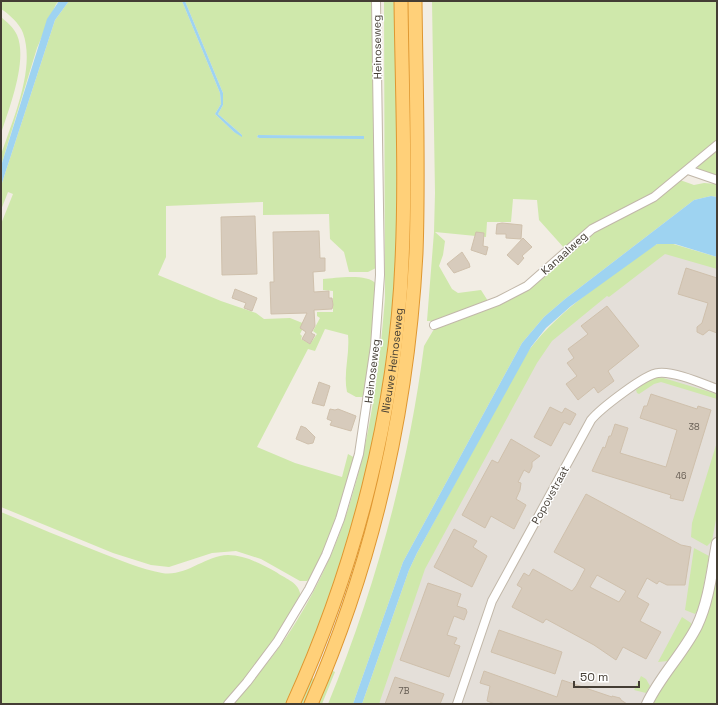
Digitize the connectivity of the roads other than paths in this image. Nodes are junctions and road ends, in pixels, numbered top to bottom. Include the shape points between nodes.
1 (376, 1) edge
2 (401, 1) edge
3 (415, 1) edge
4 (717, 145) edge
5 (688, 170) junction
6 (717, 180) edge
7 (434, 325) dead end
8 (717, 389) edge
9 (717, 543) edge
10 (228, 704) edge
11 (293, 704) edge
12 (311, 704) edge
13 (457, 704) edge
14 (647, 704) edge

1 - 10 street, Heinoseweg via 380,275 375,346 359,454 340,519 309,589 277,642
2 - 11 highway, Nieuwe Heinoseweg via 404,195 402,263 388,390 375,458 352,547 320,643
3 - 12 highway, Nieuwe Heinoseweg via 416,253 403,378 390,452 362,564 336,643
4 - 5 street, Kanaalweg
5 - 6 street
5 - 7 street, Kanaalweg via 654,196 592,229 527,286 498,301
8 - 13 street, Popovstraat via 666,372 652,373 598,412 591,420 492,600
9 - 14 street via 697,626

